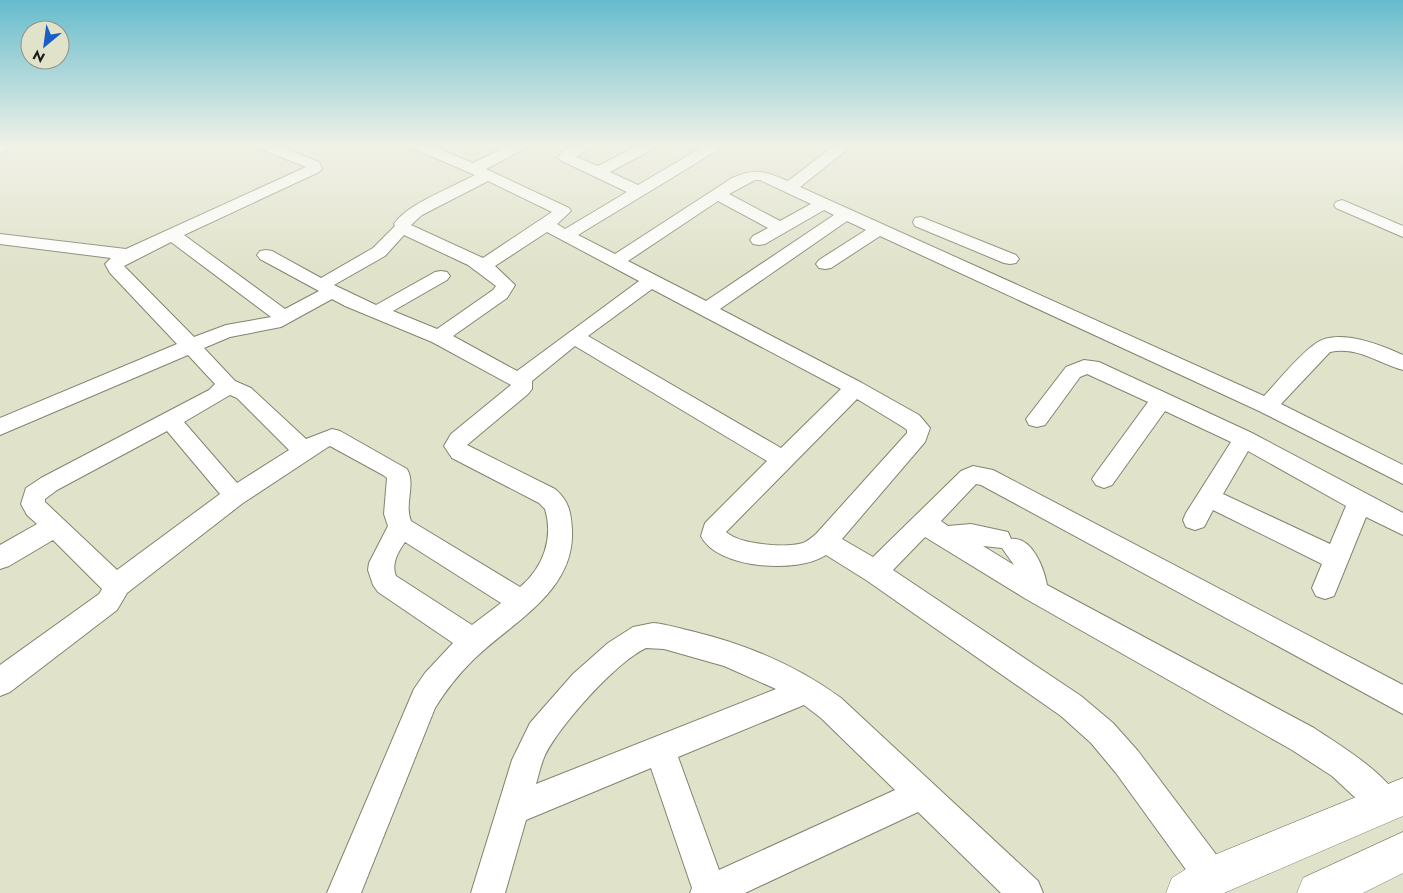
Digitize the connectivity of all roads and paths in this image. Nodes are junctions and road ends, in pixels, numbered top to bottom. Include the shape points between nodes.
1 (278, 187) edge
2 (457, 187) edge
3 (512, 187) edge
4 (628, 187) edge
5 (645, 187) edge
6 (730, 187) edge
7 (790, 187) edge
8 (638, 191) junction
9 (716, 194) junction
10 (825, 203) junction
11 (1342, 204) dead end
12 (847, 213) junction
13 (921, 222) dead end
14 (546, 225) junction
15 (403, 227) junction
16 (781, 228) junction
17 (880, 228) junction
18 (1403, 232) edge
19 (173, 235) junction
20 (565, 236) junction
21 (0, 239) edge
22 (759, 240) dead end
23 (128, 255) junction
24 (266, 255) dead end
25 (615, 262) junction
26 (825, 264) dead end
27 (483, 266) junction
28 (441, 276) dead end
29 (988, 278) junction
30 (652, 281) junction
31 (327, 288) junction
32 (706, 310) junction
33 (378, 312) junction
34 (284, 317) junction
35 (439, 337) junction
36 (574, 337) junction
37 (191, 346) junction
38 (1403, 363) edge
39 (519, 380) junction
40 (226, 385) junction
41 (855, 388) junction
42 (1162, 399) junction
43 (1267, 406) junction
44 (1037, 418) dead end
45 (170, 420) junction
46 (0, 427) edge
47 (1244, 439) junction
48 (304, 451) junction
49 (783, 460) junction
50 (1403, 475) edge
51 (1104, 479) dead end
52 (235, 496) junction
53 (1208, 497) junction
54 (1360, 502) junction
55 (1194, 520) dead end
56 (1403, 525) edge
57 (54, 527) junction
58 (401, 527) junction
59 (934, 530) junction
60 (825, 541) junction
61 (0, 558) edge
62 (1337, 559) junction
63 (875, 572) junction
64 (115, 587) junction
65 (1325, 588) dead end
66 (1035, 592) junction
67 (522, 602) junction
68 (474, 641) junction
69 (0, 682) edge
70 (807, 690) junction
71 (1403, 700) edge
72 (660, 750) junction
73 (921, 794) junction
74 (1395, 801) edge
75 (514, 809) junction
76 (1403, 852) edge
77 (1199, 885) edge
78 (344, 893) edge
79 (488, 893) edge
80 (710, 893) edge
81 (1026, 893) edge
82 (1318, 893) edge

1 - 19 street
2 - 15 street via 416,212 403,222
3 - 14 street via 564,211
4 - 8 street
5 - 8 street
6 - 9 street
7 - 10 street
8 - 20 street
9 - 16 street
9 - 25 street
10 - 12 street
10 - 16 street
11 - 18 street
12 - 17 street
12 - 32 street
13 - 29 street via 1016,255
14 - 20 street
14 - 27 street
15 - 27 street
15 - 31 street via 379,252
16 - 22 street
17 - 26 street
17 - 29 street
19 - 23 street
19 - 34 street
20 - 25 street
21 - 23 street
23 - 37 street via 114,264 116,270
24 - 31 street
25 - 30 street
27 - 35 street via 504,281 506,288
28 - 33 street
29 - 43 street
30 - 32 street
30 - 36 street
31 - 33 street
31 - 34 street
32 - 41 street
33 - 35 street
34 - 37 street via 263,326 234,329
35 - 39 street
36 - 39 street
36 - 49 street
37 - 40 street
37 - 46 street
38 - 43 street via 1359,346 1333,344 1323,347
39 - 67 street via 523,384 521,390 459,440 456,446 460,452 534,488 556,504 560,526 559,552 548,576
40 - 45 street via 216,395
40 - 48 street via 244,393
41 - 49 street
41 - 60 street via 917,425 919,432
42 - 44 street via 1102,370 1084,367 1073,372
42 - 47 street
42 - 51 street
43 - 50 street
45 - 52 street
45 - 57 street via 34,495 33,504
47 - 53 street
47 - 54 street
48 - 52 street
48 - 58 street via 332,437 397,472 400,480 396,514
49 - 60 street via 719,523 713,536 735,548 780,556 812,551
52 - 64 street
53 - 55 street
53 - 62 street
54 - 56 street
54 - 62 street
57 - 61 street
57 - 64 street
58 - 67 street
58 - 68 street via 381,562 381,578
59 - 63 street
59 - 66 street
59 - 66 street via 971,534 1006,544 1030,567
59 - 71 street via 968,477 985,476
60 - 63 street
62 - 65 street
63 - 77 street via 1071,706 1102,733 1128,762
64 - 69 street via 114,594 98,610
66 - 74 street via 1303,739
67 - 68 street
68 - 78 street via 447,666 424,699
70 - 72 street
70 - 73 street via 831,708
70 - 75 street via 782,675 702,646 650,635 635,639 584,684 540,732 526,763
72 - 75 street
72 - 80 street
73 - 80 street
73 - 81 street
74 - 77 main road
75 - 79 street
76 - 82 main road

